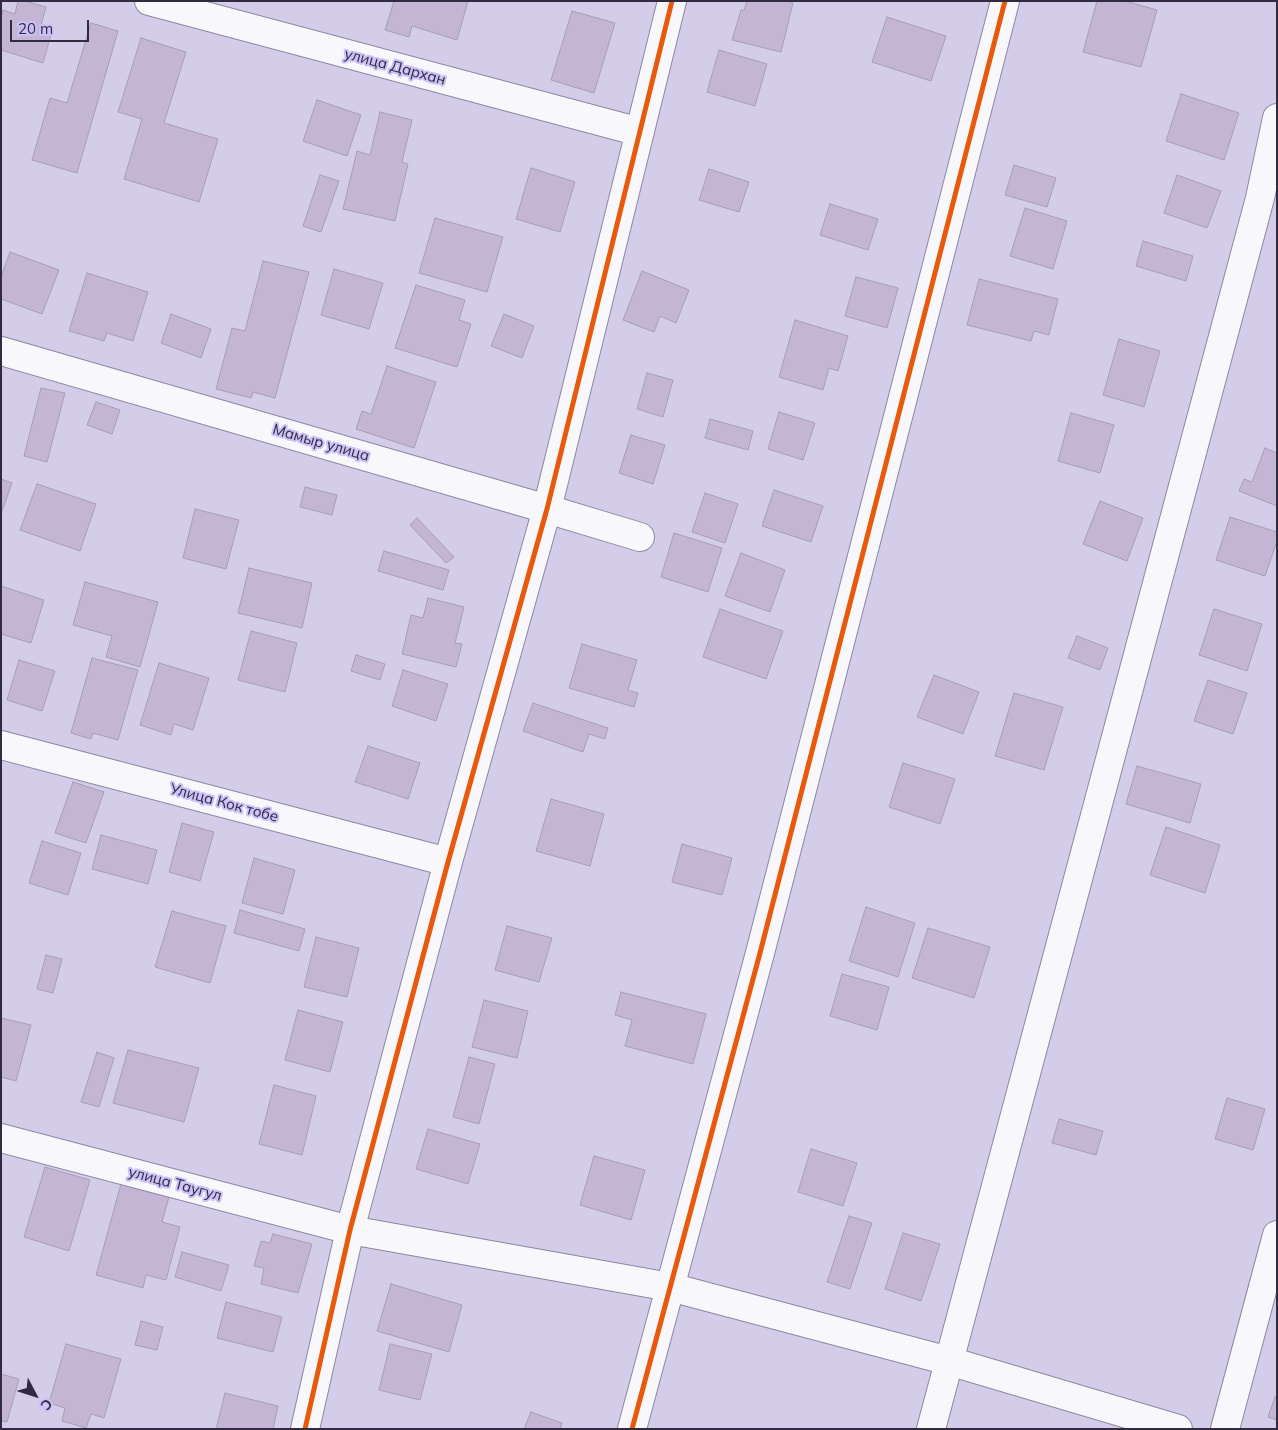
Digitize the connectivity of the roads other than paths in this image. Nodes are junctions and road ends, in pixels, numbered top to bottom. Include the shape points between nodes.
1 (149, 1) edge
2 (672, 1) edge
3 (1005, 1) edge
4 (1277, 118) edge
5 (640, 132) junction
6 (1, 351) edge
7 (547, 509) junction
8 (640, 538) dead end
9 (1, 745) edge
10 (448, 862) junction
11 (1, 1138) edge
12 (350, 1230) junction
13 (1277, 1235) edge
14 (670, 1287) junction
15 (949, 1361) junction
16 (305, 1429) edge
17 (632, 1429) edge
18 (932, 1429) edge
19 (1178, 1429) edge
20 (1225, 1429) edge

1 - 5 street, улица Дархан
2 - 5 street
3 - 14 street via 763,943
4 - 15 street via 1260,198
5 - 7 street
6 - 7 street, Мамыр улица
7 - 8 street, Мамыр улица
7 - 10 street
9 - 10 street, Улица Кок тобе
10 - 12 street
11 - 12 street, улица Таугул
12 - 14 street, улица Таугул
12 - 16 street
13 - 20 street
14 - 15 street, улица Таугул
14 - 17 street
15 - 18 street
15 - 19 street, улица Таугул

